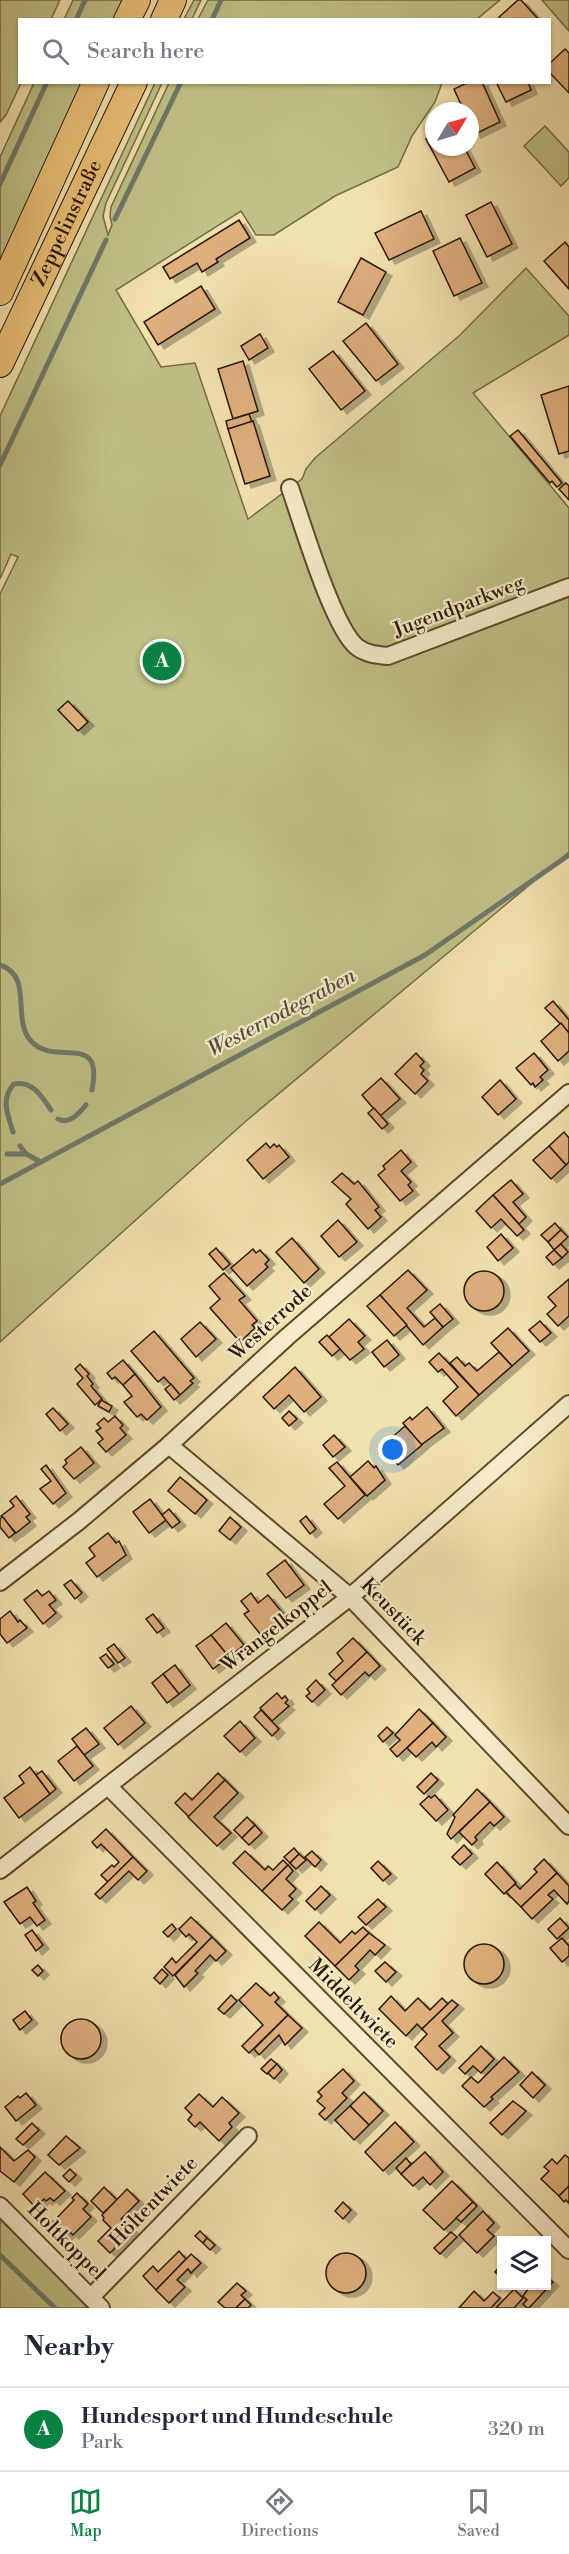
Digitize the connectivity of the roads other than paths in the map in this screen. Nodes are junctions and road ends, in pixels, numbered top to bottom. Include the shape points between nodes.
1 (137, 0) edge
2 (173, 0) edge
3 (128, 18) edge
4 (165, 18) edge
5 (95, 84) edge
6 (133, 84) edge
7 (0, 292) edge
8 (0, 364) edge
9 (290, 488) dead end
10 (569, 587) edge
11 (569, 1093) edge
12 (569, 1404) edge
13 (169, 1445) junction
14 (0, 1582) edge
15 (350, 1597) junction
16 (108, 1786) junction
17 (569, 1826) edge
18 (0, 1870) edge
19 (248, 2136) dead end
20 (0, 2206) edge
21 (569, 2250) edge
22 (96, 2303) edge

1 - 3 highway
2 - 4 highway
5 - 7 highway, Zeppelinstraße
6 - 8 highway, Zeppelinstraße
9 - 10 street, Jugendparkweg via 339,622 357,647 370,654 388,656
11 - 13 street, Westerrode via 296,1329
12 - 15 street, Wrangelkoppel
13 - 14 street, Westerrode
13 - 15 street, Keustück
15 - 16 street, Wrangelkoppel
15 - 17 street, Keustück
16 - 18 street, Wrangelkoppel
16 - 21 street, Middeltwiete
19 - 22 street, Höltentwiete
20 - 22 street, Holtkoppel

